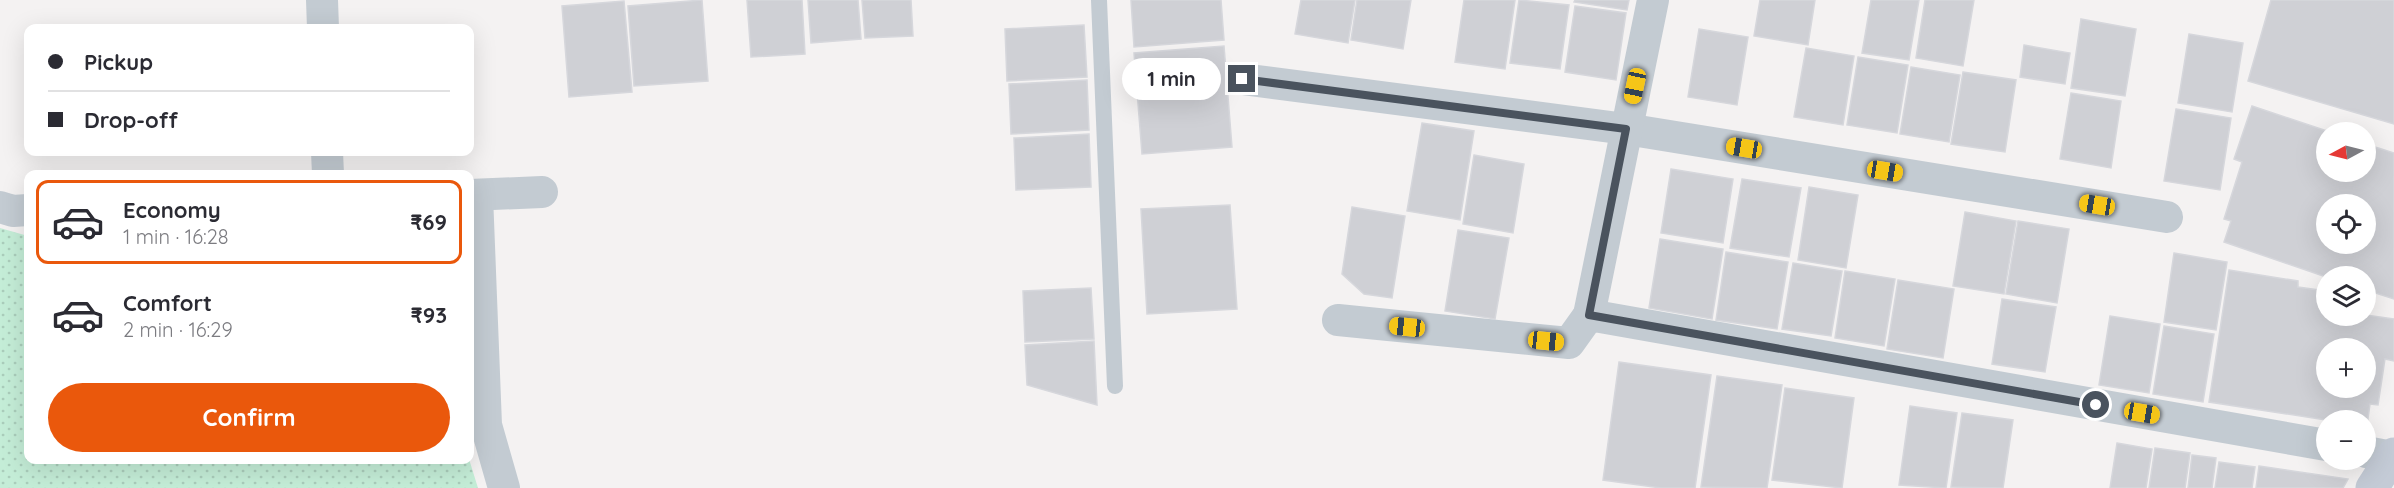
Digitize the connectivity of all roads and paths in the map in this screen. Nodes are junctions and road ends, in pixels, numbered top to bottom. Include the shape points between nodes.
1 (322, 0) edge
2 (1098, 0) edge
3 (1653, 0) edge
4 (323, 24) edge
5 (1242, 79) dead end
6 (1626, 129) junction
7 (542, 192) dead end
8 (474, 195) edge
9 (0, 207) edge
10 (24, 210) edge
11 (474, 213) edge
12 (2167, 217) dead end
13 (1589, 315) junction
14 (1338, 320) dead end
15 (1115, 386) dead end
16 (2316, 444) edge
17 (2384, 454) edge
18 (504, 488) edge
19 (2372, 488) edge

1 - 4 street
2 - 15 lane
3 - 6 street
5 - 6 street
6 - 12 street
6 - 13 street
7 - 8 street
9 - 10 street
11 - 18 street via 486,425
13 - 14 street via 1569,343
13 - 16 street
17 - 19 street

